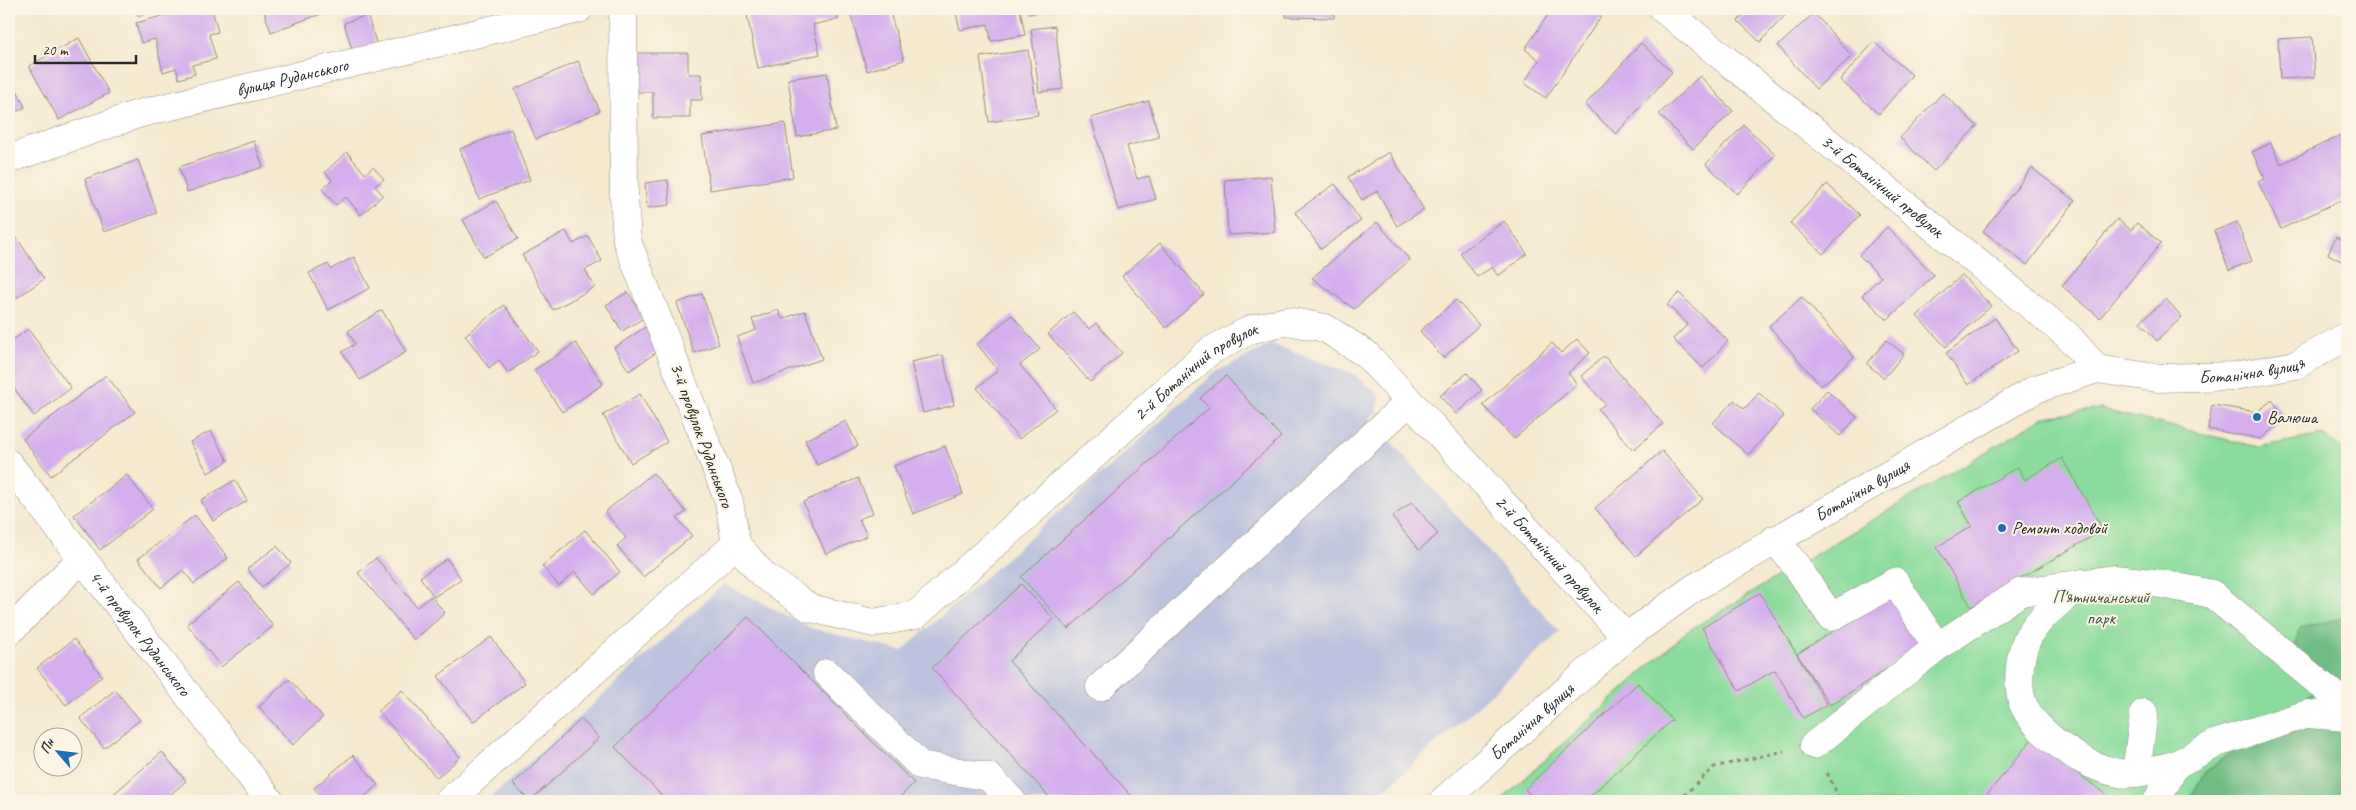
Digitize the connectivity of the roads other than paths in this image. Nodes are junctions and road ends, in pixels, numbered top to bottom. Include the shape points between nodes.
1 (579, 9) edge
2 (623, 9) edge
3 (1663, 9) edge
4 (9, 160) edge
5 (2347, 336) edge
6 (2098, 369) junction
7 (1409, 402) junction
8 (9, 464) edge
9 (1775, 539) junction
10 (736, 544) junction
11 (82, 558) junction
12 (2082, 583) junction
13 (9, 632) edge
14 (1626, 637) junction
15 (1938, 647) junction
16 (827, 673) dead end
17 (1100, 687) dead end
18 (2347, 706) edge
19 (2144, 713) dead end
20 (2347, 717) edge
21 (1814, 745) road end
22 (2175, 765) junction
23 (2136, 772) junction
24 (270, 801) edge
25 (449, 801) edge
26 (1012, 801) edge
27 (1443, 801) edge
28 (2157, 801) edge

1 - 4 street, вулиця Руданського via 138,114
2 - 10 street, 3-й провулок Руданського via 627,241 729,501
3 - 6 street, 3-й Ботанічний провулок via 2068,335
5 - 6 street, Ботанічна вулиця via 2296,365 2234,376 2157,378
6 - 9 street, Ботанічна вулиця via 2036,389
7 - 10 street, 2-й Ботанічний провулок via 1366,354 1325,328 1286,321 1252,329 1210,351 916,615 873,623 810,608 763,575
7 - 14 street, 2-й Ботанічний провулок
7 - 17 street
8 - 11 street, 4-й провулок Руданського
9 - 14 street, Ботанічна вулиця via 1694,588
9 - 15 street via 1831,617 1895,582
10 - 25 street
11 - 13 street
11 - 24 street, 4-й провулок Руданського
12 - 15 street via 2021,592
12 - 18 street via 2114,578 2212,594
12 - 23 street via 2044,615 2024,646 2020,678 2023,703 2045,733 2092,766 2121,774
14 - 27 street, Ботанічна вулиця
15 - 21 street
16 - 26 street via 920,765 989,776
19 - 23 street
20 - 22 street via 2308,714 2218,743
22 - 23 street
22 - 28 street

